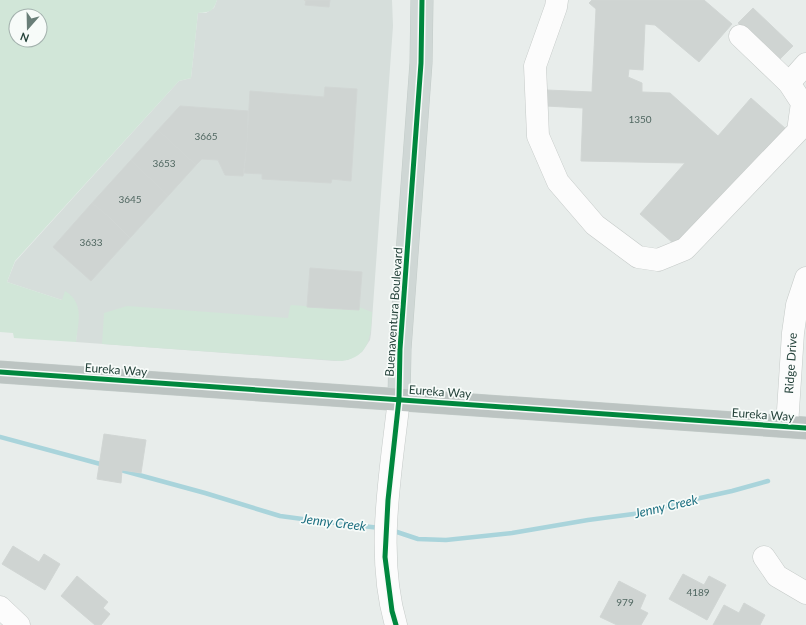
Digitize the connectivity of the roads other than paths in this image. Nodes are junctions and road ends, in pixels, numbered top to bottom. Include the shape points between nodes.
1 (422, 0) edge
2 (557, 0) edge
3 (740, 36) dead end
4 (806, 64) edge
5 (789, 82) junction
6 (806, 278) edge
7 (0, 372) edge
8 (398, 399) junction
9 (796, 427) edge
10 (764, 557) dead end
11 (806, 594) edge
12 (0, 607) edge
13 (19, 625) edge
14 (396, 625) edge

1 - 8 main road, Buenaventura Boulevard via 422,63
2 - 5 street via 535,66 538,136 558,182 595,225 638,257 658,260 685,250 798,131 802,103
3 - 5 street
4 - 5 street
6 - 9 street, Ridge Drive via 797,305 793,333
7 - 8 highway, Eureka Way
8 - 9 highway, Eureka Way
8 - 14 street, Buenaventura Boulevard via 385,557
10 - 11 street via 777,576
12 - 13 street

